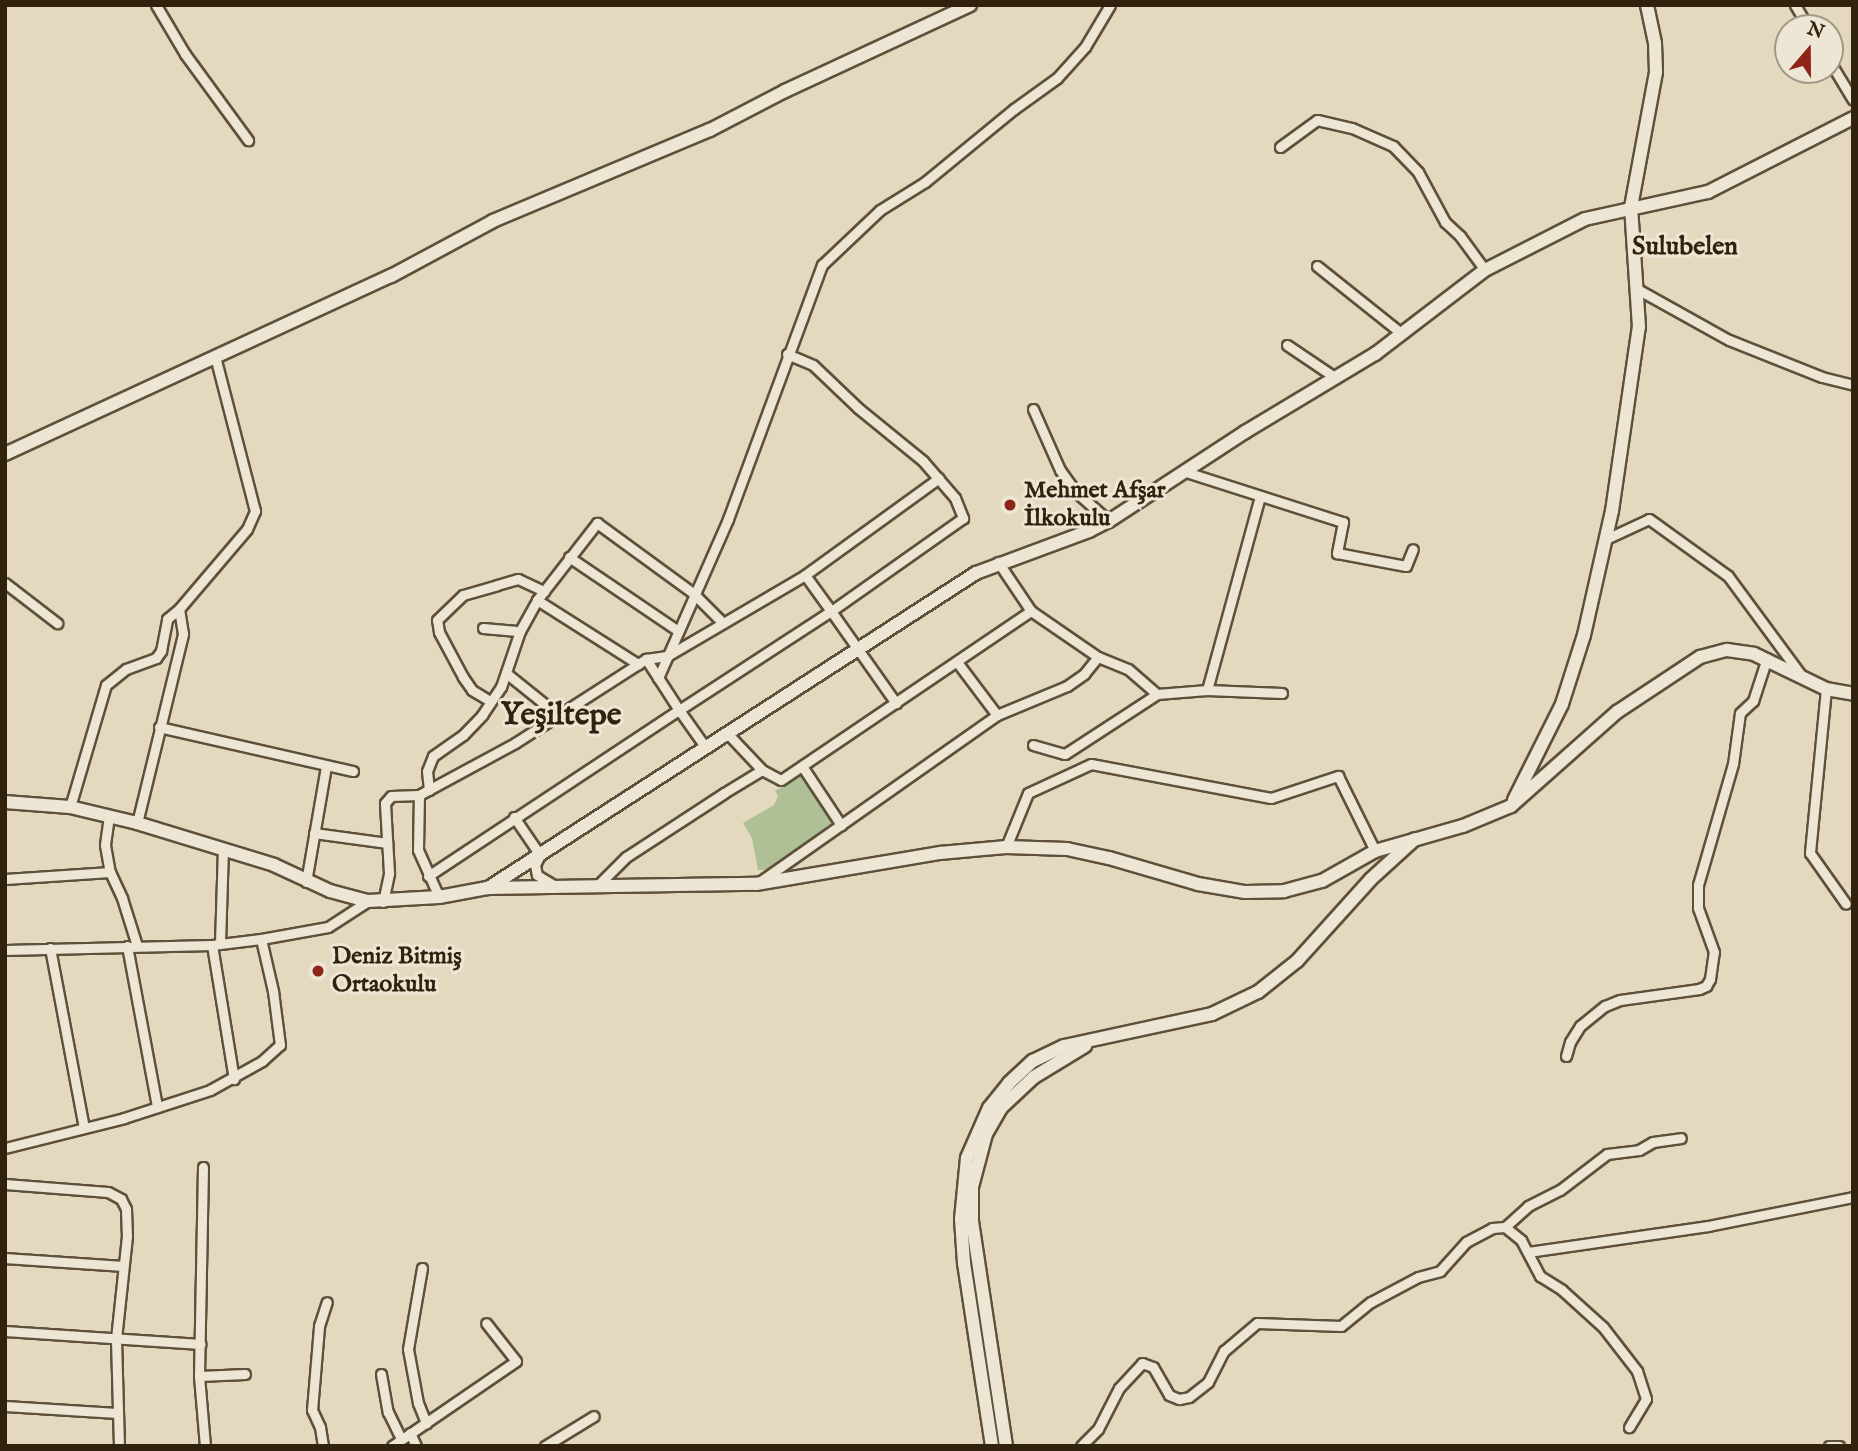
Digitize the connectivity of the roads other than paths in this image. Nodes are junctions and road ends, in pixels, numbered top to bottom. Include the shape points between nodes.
1 (156, 5) edge
2 (970, 5) edge
3 (1110, 5) edge
4 (1647, 5) edge
5 (1843, 84) edge
6 (1853, 100) edge
7 (1853, 110) edge
8 (1853, 118) edge
9 (248, 141) dead end
10 (1280, 147) dead end
11 (1632, 204) junction
12 (1317, 266) dead end
13 (1490, 267) junction
14 (1639, 290) junction
15 (1401, 333) junction
16 (1287, 345) dead end
17 (787, 354) junction
18 (215, 356) junction
19 (1336, 378) junction
20 (1853, 385) edge
21 (1033, 409) dead end
22 (5, 454) edge
23 (1186, 472) junction
24 (939, 478) junction
25 (1261, 496) junction
26 (1109, 521) junction
27 (1606, 539) junction
28 (1413, 549) dead end
29 (569, 558) junction
30 (998, 562) junction
31 (805, 575) junction
32 (5, 583) edge
33 (544, 591) junction
34 (693, 593) junction
35 (537, 600) junction
36 (179, 608) junction
37 (831, 611) junction
38 (1031, 611) junction
39 (57, 623) dead end
40 (723, 624) junction
41 (483, 628) dead end
42 (677, 630) junction
43 (520, 631) junction
44 (859, 648) junction
45 (667, 656) junction
46 (1098, 657) junction
47 (1767, 658) junction
48 (642, 662) junction
49 (957, 662) junction
50 (506, 673) junction
51 (1802, 677) junction
52 (659, 678) junction
53 (1826, 689) junction
54 (1207, 690) junction
55 (1282, 693) dead end
56 (1157, 694) junction
57 (1853, 694) edge
58 (490, 701) junction
59 (897, 703) junction
60 (679, 709) junction
61 (557, 715) junction
62 (998, 715) junction
63 (159, 726) junction
64 (728, 734) junction
65 (1033, 745) dead end
66 (706, 748) junction
67 (326, 766) junction
68 (803, 766) junction
69 (762, 770) junction
70 (353, 771) dead end
71 (429, 790) junction
72 (419, 795) junction
73 (5, 802) edge
74 (1511, 806) junction
75 (70, 807) junction
76 (109, 816) junction
77 (514, 817) junction
78 (136, 823) junction
79 (841, 825) junction
80 (314, 833) junction
81 (1415, 839) junction
82 (387, 843) junction
83 (1006, 847) junction
84 (223, 848) junction
85 (1374, 851) junction
86 (540, 855) junction
87 (110, 872) junction
88 (428, 876) junction
89 (5, 879) edge
90 (306, 881) junction
91 (756, 884) junction
92 (597, 886) junction
93 (558, 887) junction
94 (487, 888) junction
95 (439, 897) junction
96 (368, 901) junction
97 (383, 902) junction
98 (1846, 904) dead end
99 (261, 939) junction
100 (216, 944) junction
101 (132, 946) junction
102 (50, 948) junction
103 (5, 950) edge
104 (1100, 1039) junction
105 (1566, 1056) dead end
106 (234, 1079) junction
107 (157, 1107) junction
108 (83, 1128) junction
109 (5, 1134) edge
110 (1681, 1138) dead end
111 (6, 1147) edge
112 (203, 1167) dead end
113 (5, 1184) edge
114 (1853, 1197) edge
115 (1505, 1227) junction
116 (1528, 1252) junction
117 (5, 1258) edge
118 (123, 1266) junction
119 (422, 1268) dead end
120 (327, 1302) dead end
121 (486, 1323) dead end
122 (5, 1331) edge
123 (116, 1339) junction
124 (201, 1344) junction
125 (245, 1374) dead end
126 (381, 1374) dead end
127 (199, 1376) junction
128 (5, 1406) edge
129 (117, 1412) junction
130 (594, 1416) dead end
131 (426, 1423) junction
132 (1629, 1427) dead end
133 (411, 1433) junction
134 (401, 1439) junction
135 (119, 1446) edge
136 (205, 1446) edge
137 (323, 1446) edge
138 (391, 1446) edge
139 (416, 1446) edge
140 (545, 1446) edge
141 (992, 1446) edge
142 (1006, 1446) edge
143 (1081, 1446) edge
144 (1829, 1446) edge
145 (1839, 1446) edge

1 - 9 street
2 - 18 street via 710,130 493,221 391,276
3 - 17 street via 1085,47 1058,78 925,182 880,210 822,265
4 - 11 street via 1656,72
5 - 6 street
7 - 11 street via 1724,178
8 - 11 street via 1708,192
10 - 13 street via 1317,120 1352,128 1393,146 1418,172 1445,222
11 - 13 street via 1585,219
11 - 14 street
12 - 15 street
13 - 15 street
14 - 20 street via 1729,340
14 - 27 street via 1627,424
15 - 19 street
16 - 19 street
17 - 24 street via 813,365
17 - 34 street via 728,519
18 - 22 street
18 - 36 street via 255,511 247,529
19 - 23 street
21 - 26 street via 1060,470 1076,492
23 - 25 street
23 - 26 street
24 - 31 street
24 - 37 street via 963,518
25 - 28 street via 1343,522 1337,552 1406,566
25 - 54 street
26 - 30 street
27 - 51 street via 1650,519 1728,576
27 - 74 street via 1562,704
29 - 33 street
29 - 34 street via 597,523
29 - 42 street
30 - 38 street
30 - 44 street
31 - 37 street
31 - 40 street
32 - 39 street
33 - 35 street
33 - 58 street via 518,579 463,595 437,620 463,677 472,690
34 - 40 street
34 - 42 street
35 - 43 street
35 - 48 street
36 - 63 street via 183,634
36 - 75 street via 167,620 162,651 156,658 126,669 106,685
37 - 44 street
37 - 60 street
38 - 46 street
38 - 49 street
40 - 45 street
41 - 43 street
42 - 45 street
43 - 50 street
44 - 59 street
44 - 64 street
45 - 48 street
45 - 52 street
46 - 56 street via 1128,669
46 - 62 street via 1067,687
47 - 51 street
47 - 74 street via 1737,651 1700,657 1609,719
47 - 105 street via 1753,701 1740,713 1733,764 1698,885 1698,908 1714,952 1710,979 1699,989 1605,1006 1580,1026
48 - 52 street
48 - 61 street
49 - 59 street
49 - 62 street
50 - 58 street
50 - 61 street
51 - 53 street
52 - 60 street
53 - 57 street
53 - 98 street via 1810,853
54 - 55 street
54 - 56 street
56 - 65 street via 1065,754
58 - 71 street via 463,735 433,756 426,771
59 - 68 street
60 - 66 street
60 - 77 street
61 - 71 street
62 - 79 street
63 - 67 street
63 - 78 street
64 - 66 street
64 - 69 street
66 - 86 street
67 - 70 street
67 - 80 street
68 - 69 street via 780,780
68 - 79 street
69 - 92 street via 626,857
71 - 72 street
72 - 82 street via 388,797
72 - 88 street via 418,850
73 - 75 street
74 - 81 street via 1464,826
75 - 76 street
76 - 78 street
76 - 87 street via 104,845
77 - 86 street
77 - 88 street
78 - 84 street
79 - 91 street
80 - 82 street
80 - 90 street
81 - 85 street
81 - 104 street via 1371,879 1297,961 1258,992 1212,1014
82 - 97 street via 389,873
83 - 85 street via 1067,849 1245,892 1284,891 1322,881
83 - 85 street via 1028,793 1091,764 1271,798 1338,776
83 - 91 street via 940,853
84 - 90 street
84 - 100 street
86 - 93 street via 537,875
86 - 94 street
87 - 89 street
87 - 101 street via 122,898
88 - 95 street
90 - 96 street
91 - 92 street
92 - 93 street
93 - 94 street
94 - 95 street
95 - 97 street
96 - 97 street
96 - 99 street via 328,927
99 - 100 street
99 - 106 street via 280,1045
100 - 101 street
100 - 106 street
101 - 102 street
101 - 107 street
102 - 103 street
102 - 108 street
104 - 141 street via 1064,1046 1033,1061 989,1108 967,1158 962,1191 964,1263
104 - 142 street via 1018,1090 991,1125 977,1161 972,1221
106 - 107 street
107 - 108 street
108 - 111 street
109 - 111 street
110 - 115 street via 1607,1154 1560,1190 1528,1206
112 - 124 street
113 - 118 street via 115,1194 127,1220
114 - 116 street via 1709,1226
115 - 116 street
115 - 143 street via 1472,1238 1440,1271 1418,1277 1371,1302 1341,1326 1257,1323 1224,1350 1208,1382 1189,1398 1169,1395 1153,1367 1142,1363 1124,1382 1098,1429
116 - 132 street via 1540,1276 1603,1327 1637,1371 1646,1399
117 - 118 street
118 - 123 street
119 - 131 street via 408,1349
120 - 137 street via 319,1326 312,1409
121 - 131 street via 516,1361
122 - 123 street
123 - 124 street
123 - 129 street
124 - 127 street
125 - 127 street
126 - 134 street via 388,1412
127 - 136 street
128 - 129 street
129 - 135 street
130 - 140 street
131 - 133 street
133 - 134 street
133 - 139 street
134 - 138 street
144 - 145 street

